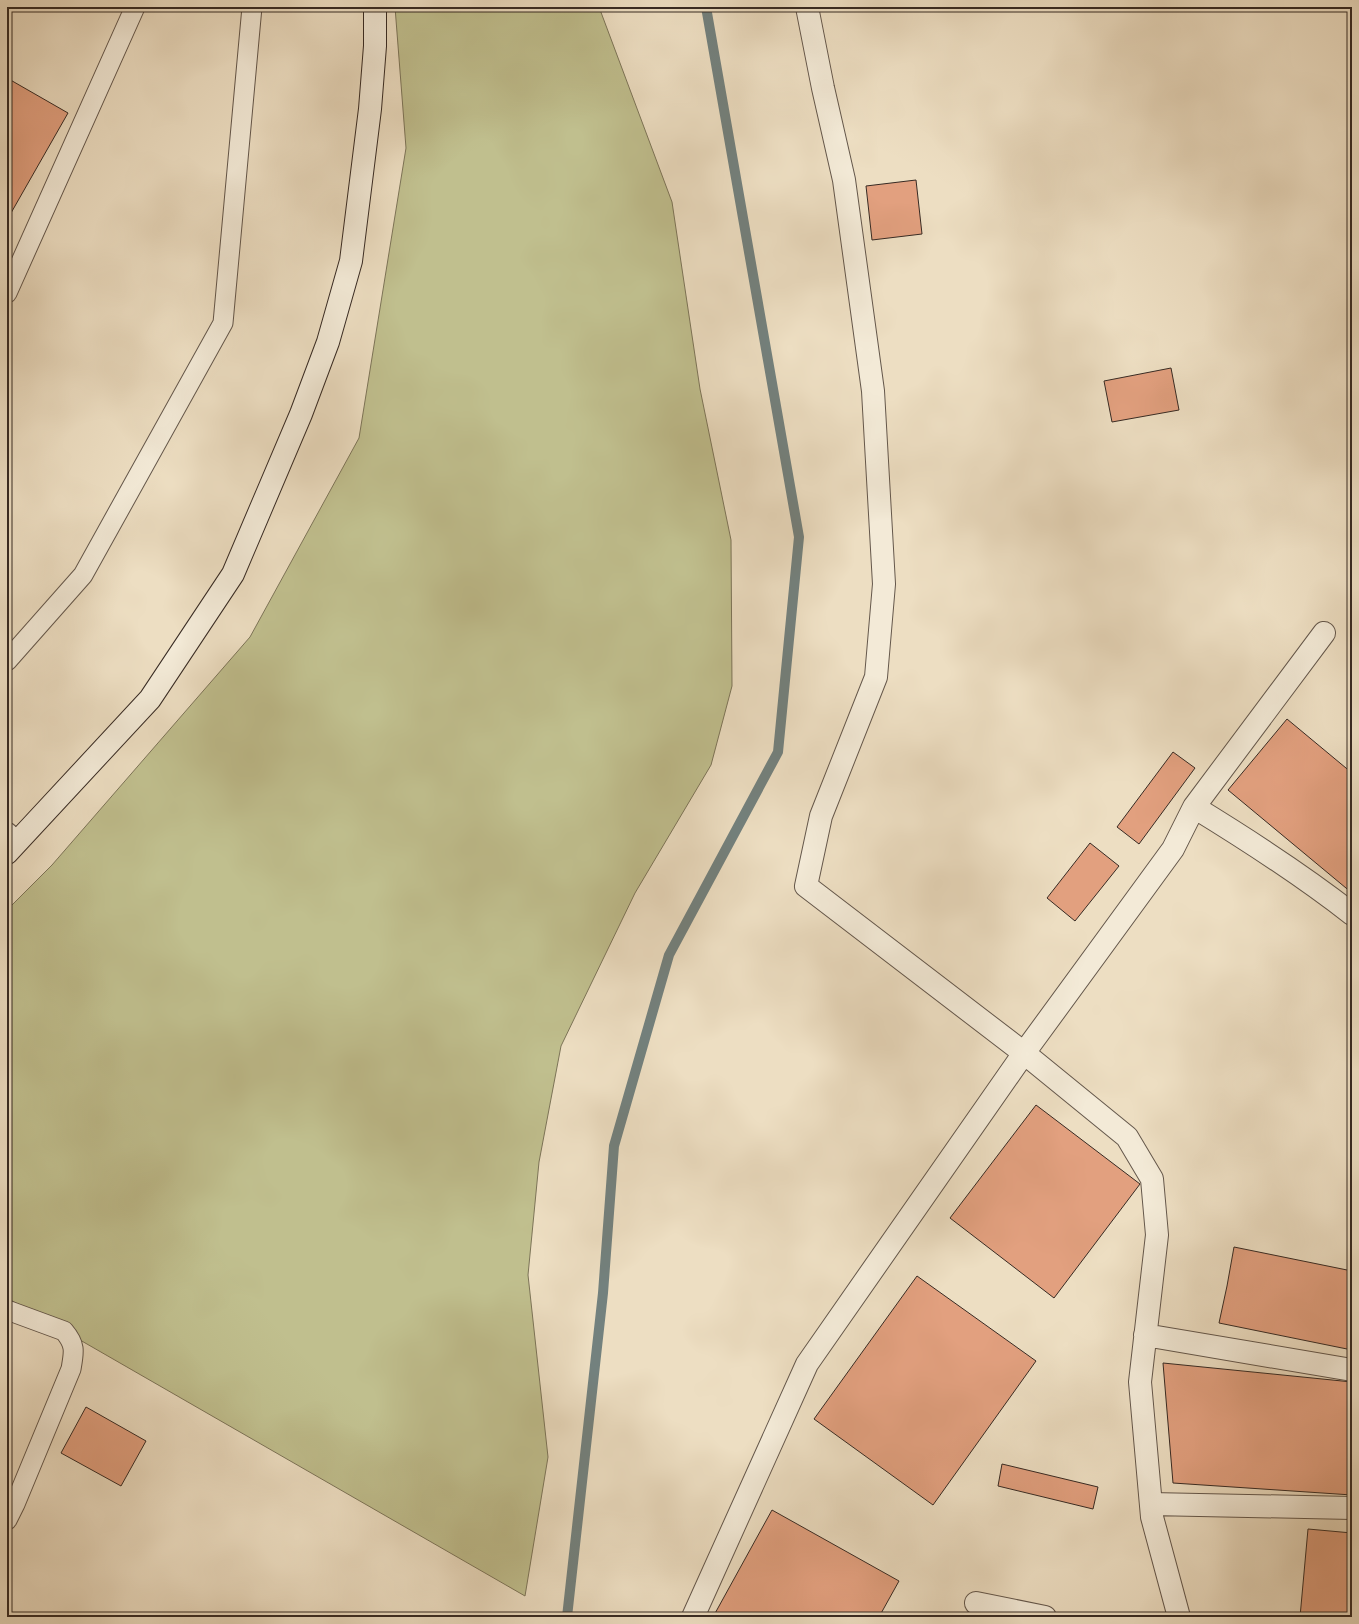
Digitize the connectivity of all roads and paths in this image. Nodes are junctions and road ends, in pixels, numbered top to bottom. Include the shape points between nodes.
1 (135, 7) edge
2 (252, 7) edge
3 (374, 7) edge
4 (807, 7) edge
5 (7, 293) edge
6 (1324, 633) dead end
7 (7, 661) edge
8 (1194, 807) junction
9 (11, 842) edge
10 (1352, 914) edge
11 (1024, 1053) junction
12 (7, 1310) edge
13 (1145, 1335) junction
14 (1352, 1370) edge
15 (1151, 1504) junction
16 (1352, 1508) edge
17 (7, 1520) edge
18 (976, 1603) dead end
19 (693, 1617) edge
20 (1045, 1617) edge
21 (1179, 1617) edge

1 - 5 lane
2 - 7 lane via 223,323 83,575
3 - 9 street via 375,46 370,109 351,261 328,342 233,574 150,699
4 - 11 street via 844,180 872,383 884,584 876,677 821,816 806,886
6 - 8 street
8 - 10 street via 1239,834
8 - 11 street via 1173,849
11 - 13 street via 1127,1137 1152,1179 1157,1235
11 - 19 street via 806,1364
12 - 17 lane via 64,1331 74,1346 71,1369
13 - 14 street
13 - 15 street via 1140,1382
15 - 16 street
15 - 21 street via 1152,1517
18 - 20 street

